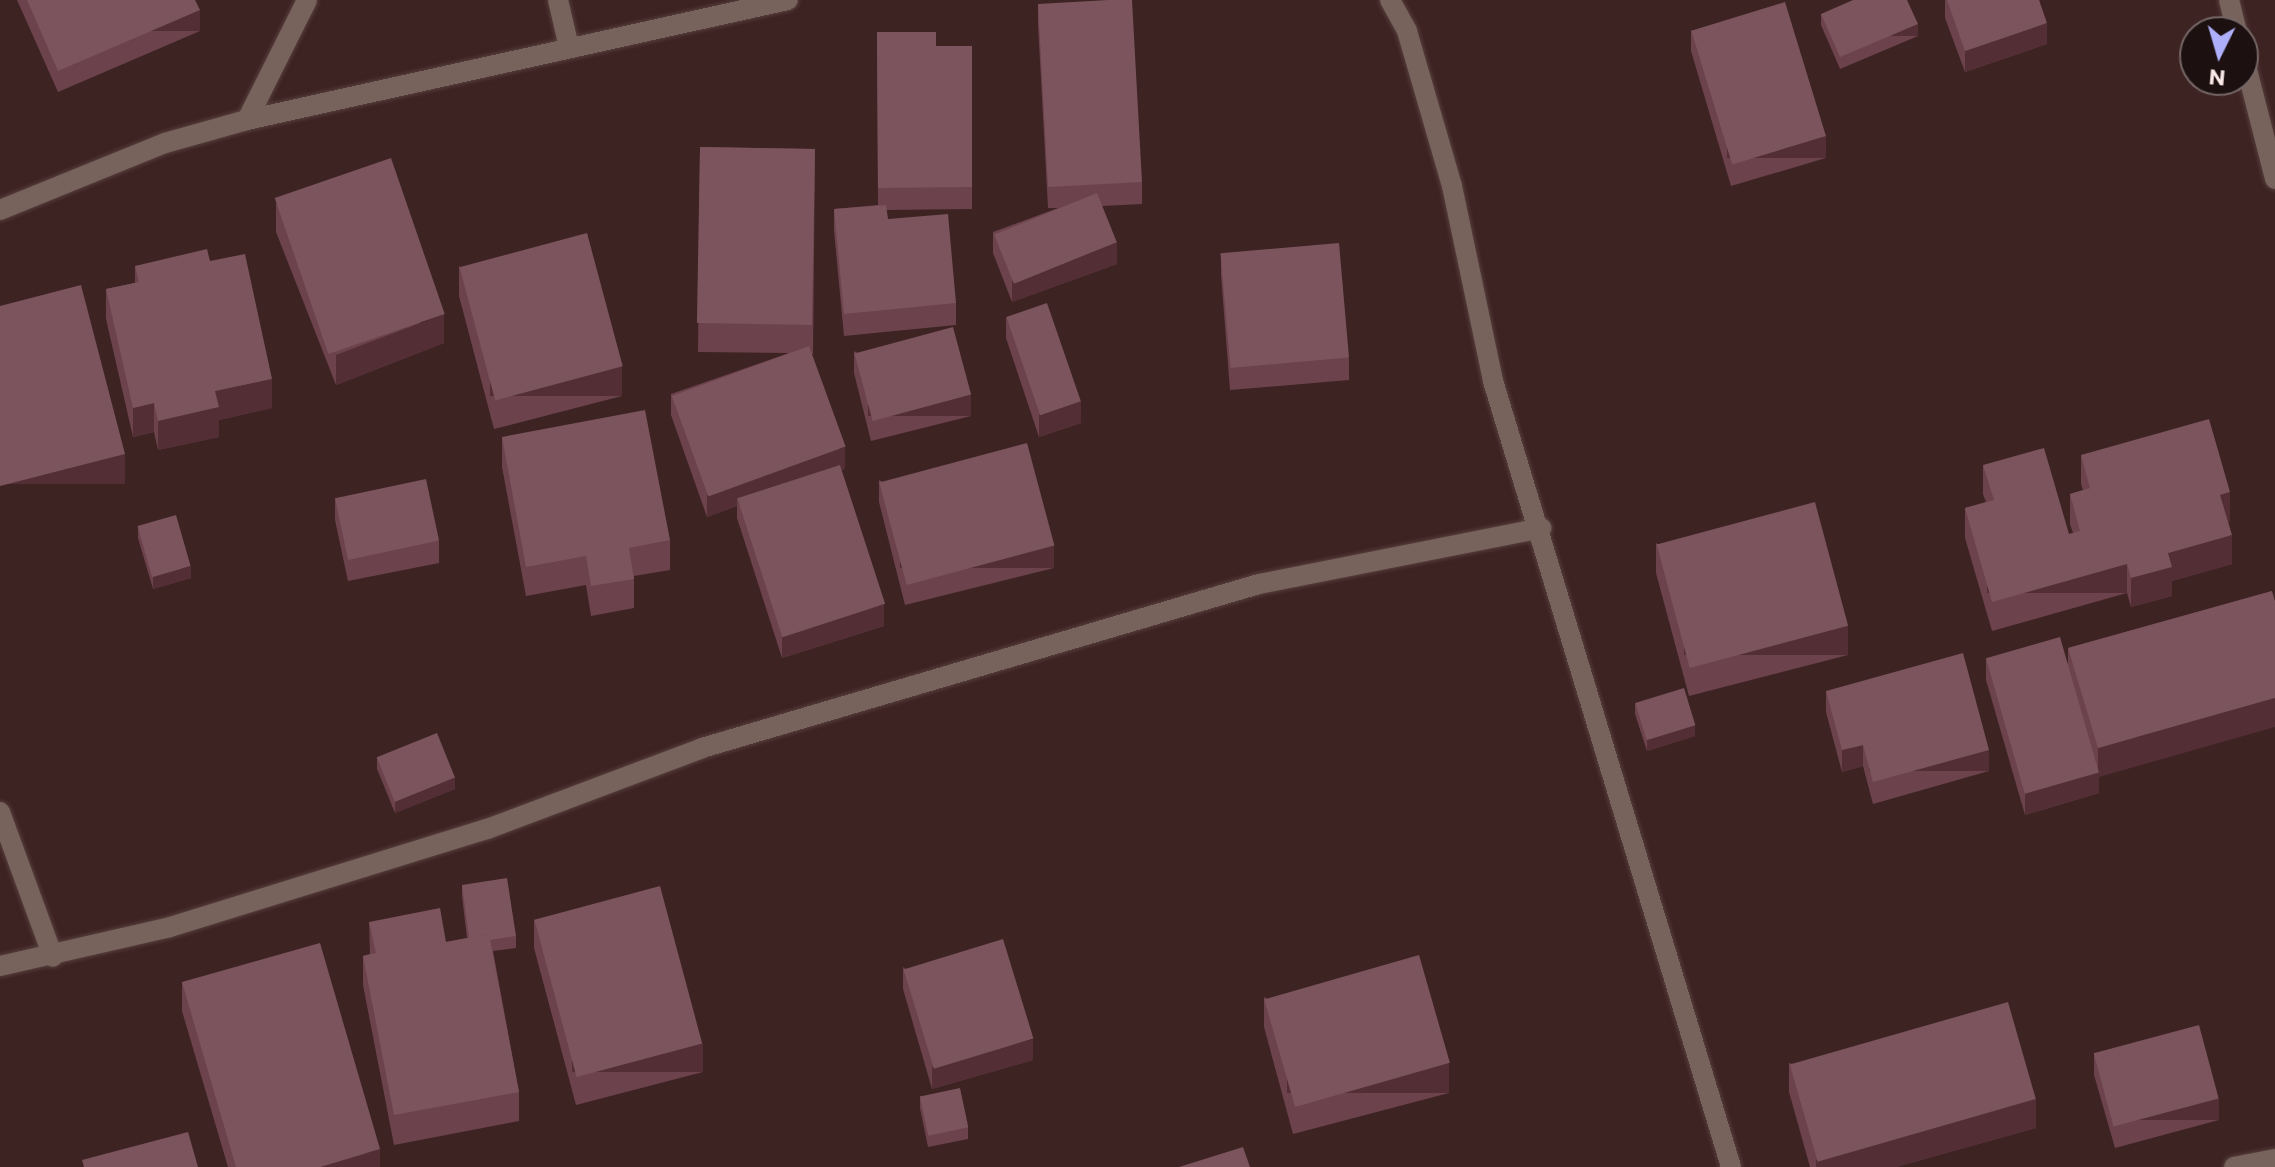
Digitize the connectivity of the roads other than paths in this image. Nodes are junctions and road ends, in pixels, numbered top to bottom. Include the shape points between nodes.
1 (307, 0) edge
2 (558, 0) edge
3 (788, 0) edge
4 (1390, 0) edge
5 (568, 43) junction
6 (2254, 96) edge
7 (247, 120) junction
8 (2275, 179) edge
9 (0, 210) edge
10 (1541, 528) junction
11 (0, 812) edge
12 (53, 957) junction
13 (0, 966) edge
14 (2275, 1159) edge
15 (1731, 1167) edge
16 (2234, 1167) edge

1 - 7 street
2 - 5 street
3 - 5 street via 681,28
4 - 10 street via 1407,31 1452,186 1493,381
5 - 7 street
6 - 8 street
7 - 9 street via 165,143
10 - 12 street via 1259,584 702,748 487,829
10 - 15 street
11 - 12 street
12 - 13 street
14 - 16 street

